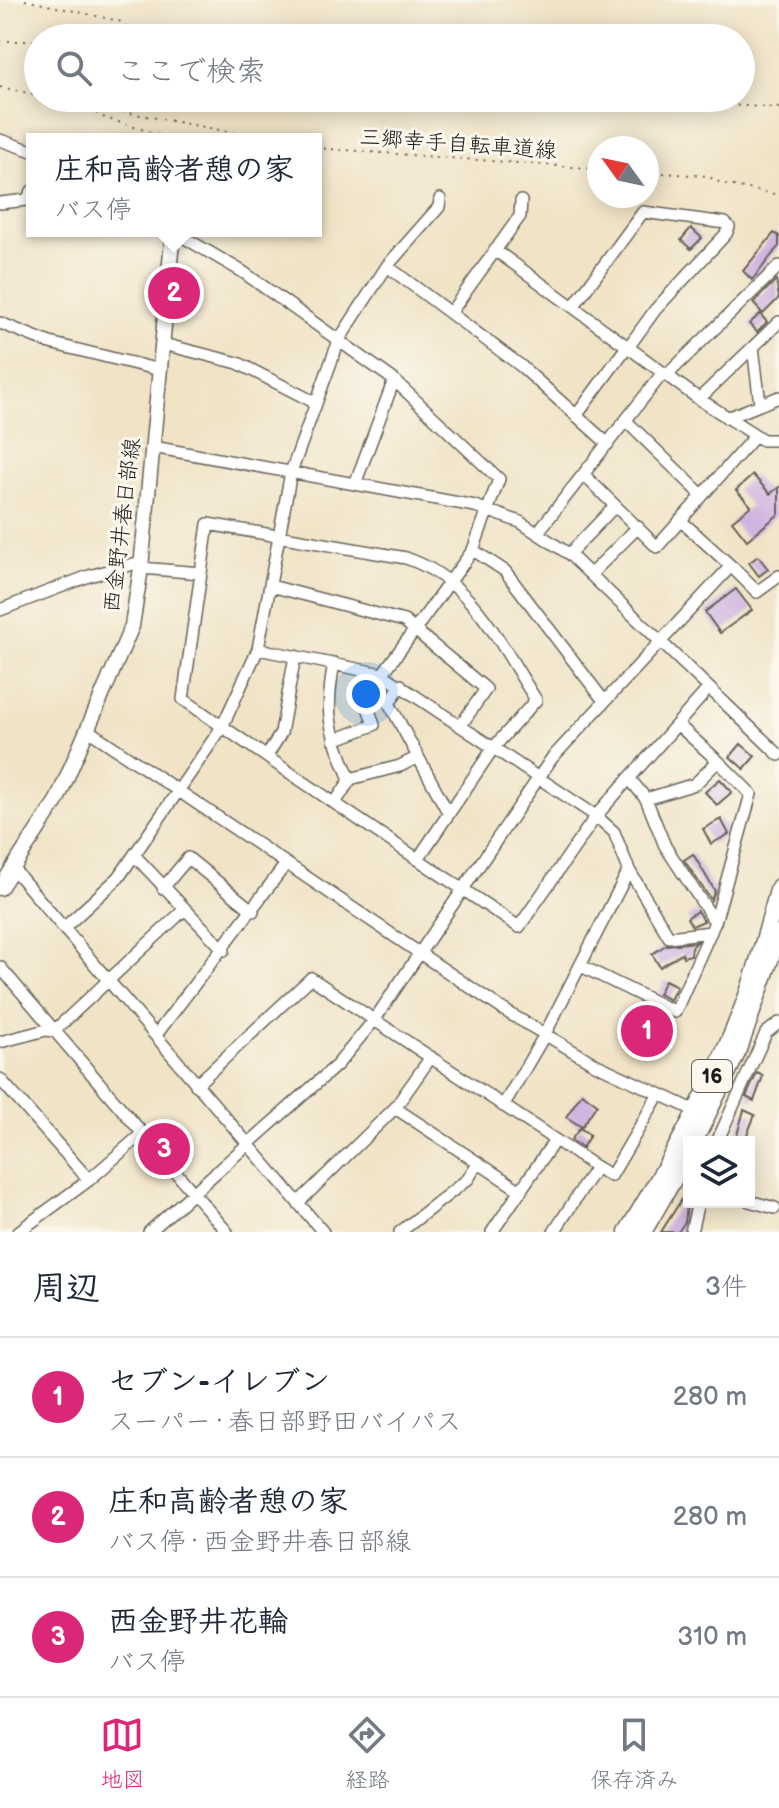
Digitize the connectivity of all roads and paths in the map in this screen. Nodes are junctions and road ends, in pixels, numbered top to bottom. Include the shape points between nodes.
1 (25, 0) edge
2 (123, 24) edge
3 (0, 41) edge
4 (24, 41) edge
5 (0, 87) edge
6 (24, 92) edge
7 (755, 107) edge
8 (779, 108) edge
9 (95, 112) edge
10 (123, 112) edge
11 (154, 133) edge
12 (234, 133) edge
13 (0, 140) edge
14 (322, 148) edge
15 (26, 149) edge
16 (587, 168) edge
17 (659, 173) edge
18 (779, 195) edge
19 (440, 199) dead end
20 (26, 200) edge
21 (521, 201) dead end
22 (0, 203) edge
23 (172, 237) edge
24 (183, 237) edge
25 (495, 250) junction
26 (387, 266) junction
27 (779, 266) edge
28 (573, 307) junction
29 (451, 312) junction
30 (779, 322) edge
31 (0, 323) edge
32 (339, 340) junction
33 (163, 344) junction
34 (753, 347) junction
35 (626, 349) junction
36 (160, 370) junction
37 (664, 375) junction
38 (394, 380) junction
39 (779, 397) edge
40 (699, 399) junction
41 (316, 403) junction
42 (760, 404) junction
43 (576, 416) junction
44 (727, 418) junction
45 (626, 421) junction
46 (755, 436) junction
47 (779, 440) edge
48 (608, 444) junction
49 (153, 447) junction
50 (291, 472) junction
51 (584, 475) junction
52 (355, 484) junction
53 (702, 495) junction
54 (615, 506) junction
55 (488, 510) junction
56 (680, 520) junction
57 (638, 527) junction
58 (538, 532) junction
59 (278, 537) junction
60 (473, 550) junction
61 (569, 554) junction
62 (141, 565) junction
63 (731, 566) junction
64 (201, 573) junction
65 (591, 574) junction
66 (779, 576) edge
67 (451, 581) junction
68 (271, 586) junction
69 (0, 610) edge
70 (415, 629) junction
71 (660, 641) junction
72 (258, 649) junction
73 (295, 656) junction
74 (334, 663) junction
75 (382, 674) junction
76 (401, 685) junction
77 (709, 688) junction
78 (604, 701) junction
79 (677, 724) junction
80 (461, 725) junction
81 (222, 727) junction
82 (88, 730) junction
83 (334, 740) junction
84 (494, 747) junction
85 (779, 755) edge
86 (267, 756) junction
87 (416, 758) junction
88 (718, 761) junction
89 (538, 777) junction
90 (629, 778) junction
91 (350, 779) junction
92 (180, 790) junction
93 (646, 799) junction
94 (335, 803) junction
95 (449, 814) junction
96 (596, 816) junction
97 (135, 856) junction
98 (418, 859) junction
99 (286, 864) junction
100 (629, 870) junction
101 (15, 871) junction
102 (779, 887) edge
103 (0, 888) edge
104 (163, 888) junction
105 (462, 889) junction
106 (184, 910) junction
107 (253, 911) junction
108 (65, 927) junction
109 (713, 927) junction
110 (779, 934) edge
111 (224, 950) junction
112 (419, 954) junction
113 (581, 966) junction
114 (0, 967) edge
115 (110, 982) junction
116 (375, 1019) junction
117 (779, 1023) edge
118 (54, 1031) junction
119 (156, 1035) junction
120 (544, 1036) junction
121 (0, 1042) edge
122 (431, 1057) junction
123 (0, 1079) edge
124 (196, 1085) junction
125 (659, 1094) junction
126 (503, 1106) junction
127 (395, 1108) junction
128 (696, 1111) junction
129 (143, 1133) junction
130 (697, 1136) edge
131 (720, 1136) edge
132 (555, 1140) junction
133 (250, 1145) junction
134 (683, 1163) edge
135 (477, 1164) junction
136 (596, 1167) junction
137 (89, 1180) junction
138 (521, 1191) junction
139 (195, 1193) junction
140 (298, 1203) junction
141 (755, 1203) edge
142 (697, 1208) edge
143 (775, 1208) dead end
144 (18, 1232) edge
145 (149, 1232) edge
146 (227, 1232) edge
147 (323, 1232) edge
148 (400, 1232) edge
149 (492, 1232) edge
150 (554, 1232) edge
151 (627, 1232) edge
152 (643, 1232) edge
153 (691, 1232) edge

1 - 2 path
3 - 4 path
5 - 6 path
7 - 8 path
9 - 11 path
10 - 12 path
13 - 15 street
14 - 16 path, 三郷幸手自転車道線
17 - 18 path via 707,176
19 - 26 street via 439,207
20 - 22 street
21 - 25 street via 520,216
23 - 33 main road, 西金野井春日部線
24 - 32 street
25 - 28 street
25 - 29 street
26 - 29 street
26 - 32 street
27 - 37 street
28 - 35 street
28 - 35 street via 643,212 725,223 726,234
29 - 43 street
30 - 34 street
31 - 36 street via 50,343
32 - 38 street
32 - 41 street
33 - 36 main road, 西金野井春日部線
33 - 41 street via 238,363
34 - 40 street
34 - 42 street
35 - 37 street
35 - 43 street
36 - 49 main road, 西金野井春日部線
37 - 40 street
37 - 45 street
38 - 52 street
38 - 55 street via 499,479
39 - 42 street
40 - 44 street
41 - 50 street
42 - 44 street
43 - 48 street
44 - 46 street
45 - 48 street
45 - 53 street
46 - 47 street
46 - 53 street
48 - 51 street
49 - 50 street
49 - 62 main road, 西金野井春日部線
50 - 52 street
50 - 59 street
51 - 54 street
51 - 58 street
52 - 55 street
53 - 56 street
54 - 57 street
54 - 61 street
55 - 58 street
55 - 60 street
56 - 57 street via 657,547
56 - 63 street
57 - 65 street
58 - 61 street
59 - 64 street via 208,524
59 - 67 street via 406,558
59 - 68 street
60 - 67 street
60 - 78 street via 505,571
61 - 65 street
62 - 64 street
62 - 69 street via 89,576
62 - 82 main road, 西金野井春日部線 via 132,626
63 - 66 street via 757,592
63 - 71 street
64 - 81 street via 183,699
65 - 71 street
67 - 70 street
67 - 84 street via 474,603 536,700
68 - 70 street via 393,616
68 - 72 street
70 - 75 street
70 - 80 street via 486,689
71 - 77 street
71 - 78 street
72 - 73 street
72 - 81 street
73 - 74 street
73 - 86 street via 281,733
74 - 75 street
74 - 83 street via 327,702
75 - 76 street
75 - 83 street via 365,698 374,725
76 - 80 street
76 - 87 street via 389,703
77 - 79 street
77 - 85 street
78 - 89 street
79 - 88 street
79 - 90 street
80 - 84 street
81 - 86 street
81 - 92 street
82 - 92 street
82 - 101 main road, 西金野井春日部線 via 57,800
83 - 91 street
84 - 89 street
84 - 95 street
86 - 94 street
87 - 91 street
87 - 95 street
88 - 93 street via 695,784
88 - 109 street via 751,794
89 - 96 street
89 - 105 street
90 - 93 street
90 - 96 street
91 - 94 street
92 - 97 street
92 - 99 street
93 - 109 street via 665,846
94 - 98 street
95 - 98 street
96 - 100 street via 614,832
96 - 105 street via 519,927
97 - 104 street
97 - 108 street
98 - 105 street
99 - 107 street
99 - 112 street
100 - 109 street via 669,937
100 - 113 street
101 - 103 main road, 西金野井春日部線
101 - 108 street
102 - 128 highway, 16 via 748,993
104 - 106 street
104 - 107 street via 188,858
105 - 112 street
106 - 111 street
106 - 115 street
107 - 111 street
108 - 115 street
109 - 113 street via 675,1012
110 - 130 highway, 16 via 739,1049
111 - 119 street
112 - 116 street
112 - 120 street
113 - 120 street
114 - 118 street
115 - 118 street
115 - 119 street
116 - 122 street
116 - 124 street via 311,978
116 - 133 street via 337,1065
117 - 131 street via 766,1033
118 - 121 street
118 - 129 street
119 - 124 street
120 - 125 street
120 - 126 street
122 - 126 street
122 - 127 street
123 - 137 street
124 - 133 street
125 - 128 street
125 - 136 street via 611,1176
126 - 132 street
127 - 135 street
127 - 140 street
128 - 151 highway, 16
129 - 137 street
129 - 139 street
132 - 136 street
132 - 138 street
133 - 139 street
133 - 140 street
134 - 152 highway
135 - 138 street
135 - 148 street via 468,1179
136 - 150 street
137 - 144 street
138 - 149 street
139 - 145 street
139 - 146 street
140 - 147 street
141 - 143 street
142 - 153 street

